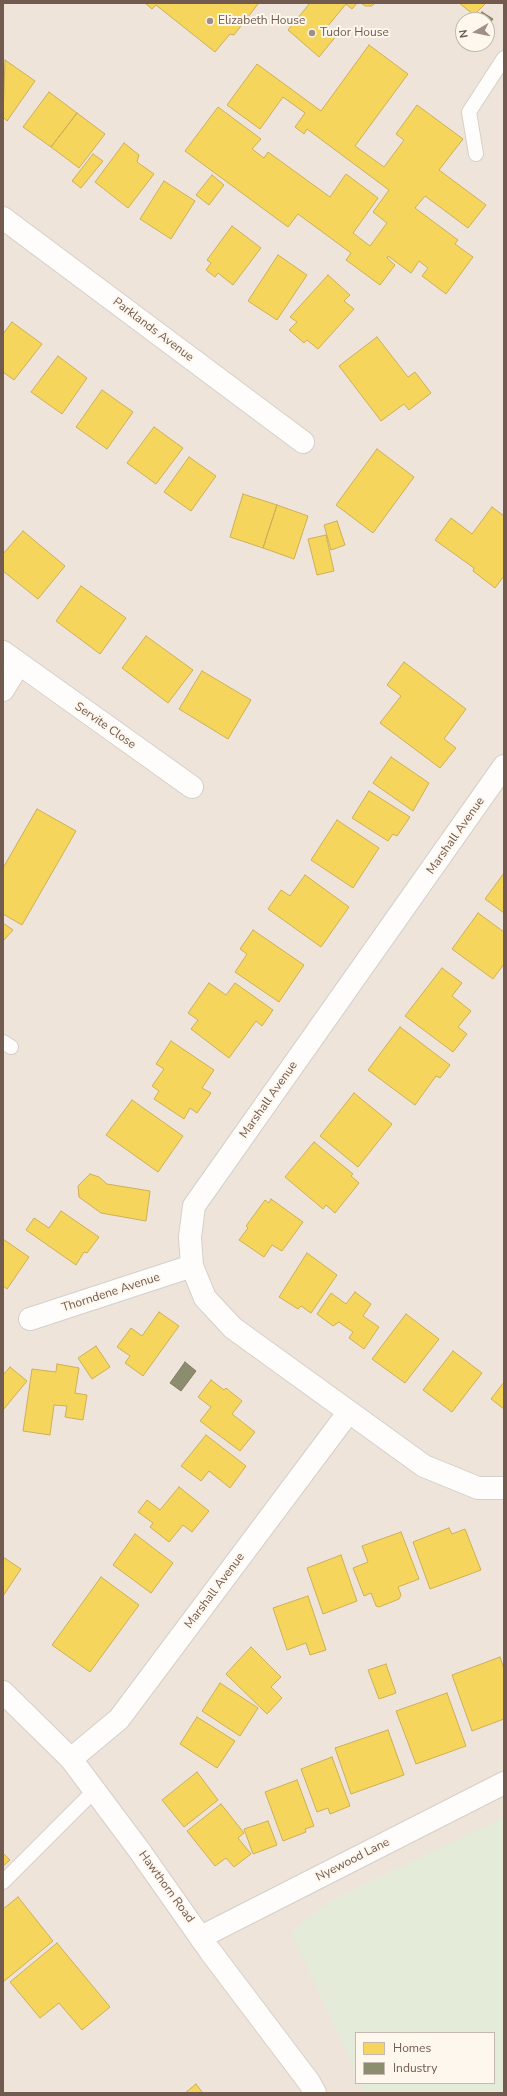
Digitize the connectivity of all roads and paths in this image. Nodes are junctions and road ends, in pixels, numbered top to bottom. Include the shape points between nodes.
1 (504, 58) edge
2 (476, 154) dead end
3 (3, 218) edge
4 (304, 442) dead end
5 (11, 658) edge
6 (3, 690) edge
7 (504, 766) edge
8 (192, 787) dead end
9 (192, 1266) junction
10 (30, 1319) dead end
11 (348, 1413) junction
12 (504, 1488) edge
13 (3, 1692) edge
14 (71, 1759) junction
15 (504, 1783) edge
16 (96, 1790) junction
17 (3, 1882) edge
18 (201, 1937) junction
19 (315, 2093) edge

1 - 2 lane via 469,112
3 - 4 street, Parklands Avenue
5 - 6 street, Servite Close
5 - 8 street, Servite Close
7 - 9 street, Marshall Avenue via 194,1206 190,1237
9 - 10 street, Thorndene Avenue
9 - 11 street, Marshall Avenue via 205,1298 233,1328
11 - 12 street, Marshall Avenue via 424,1466 478,1488
11 - 14 street, Marshall Avenue via 119,1719
13 - 14 street, Hawthorn Road
14 - 16 street, Hawthorn Road
15 - 18 street, Nyewood Lane
16 - 17 lane
16 - 18 street, Hawthorn Road
18 - 19 street, Hawthorn Road

